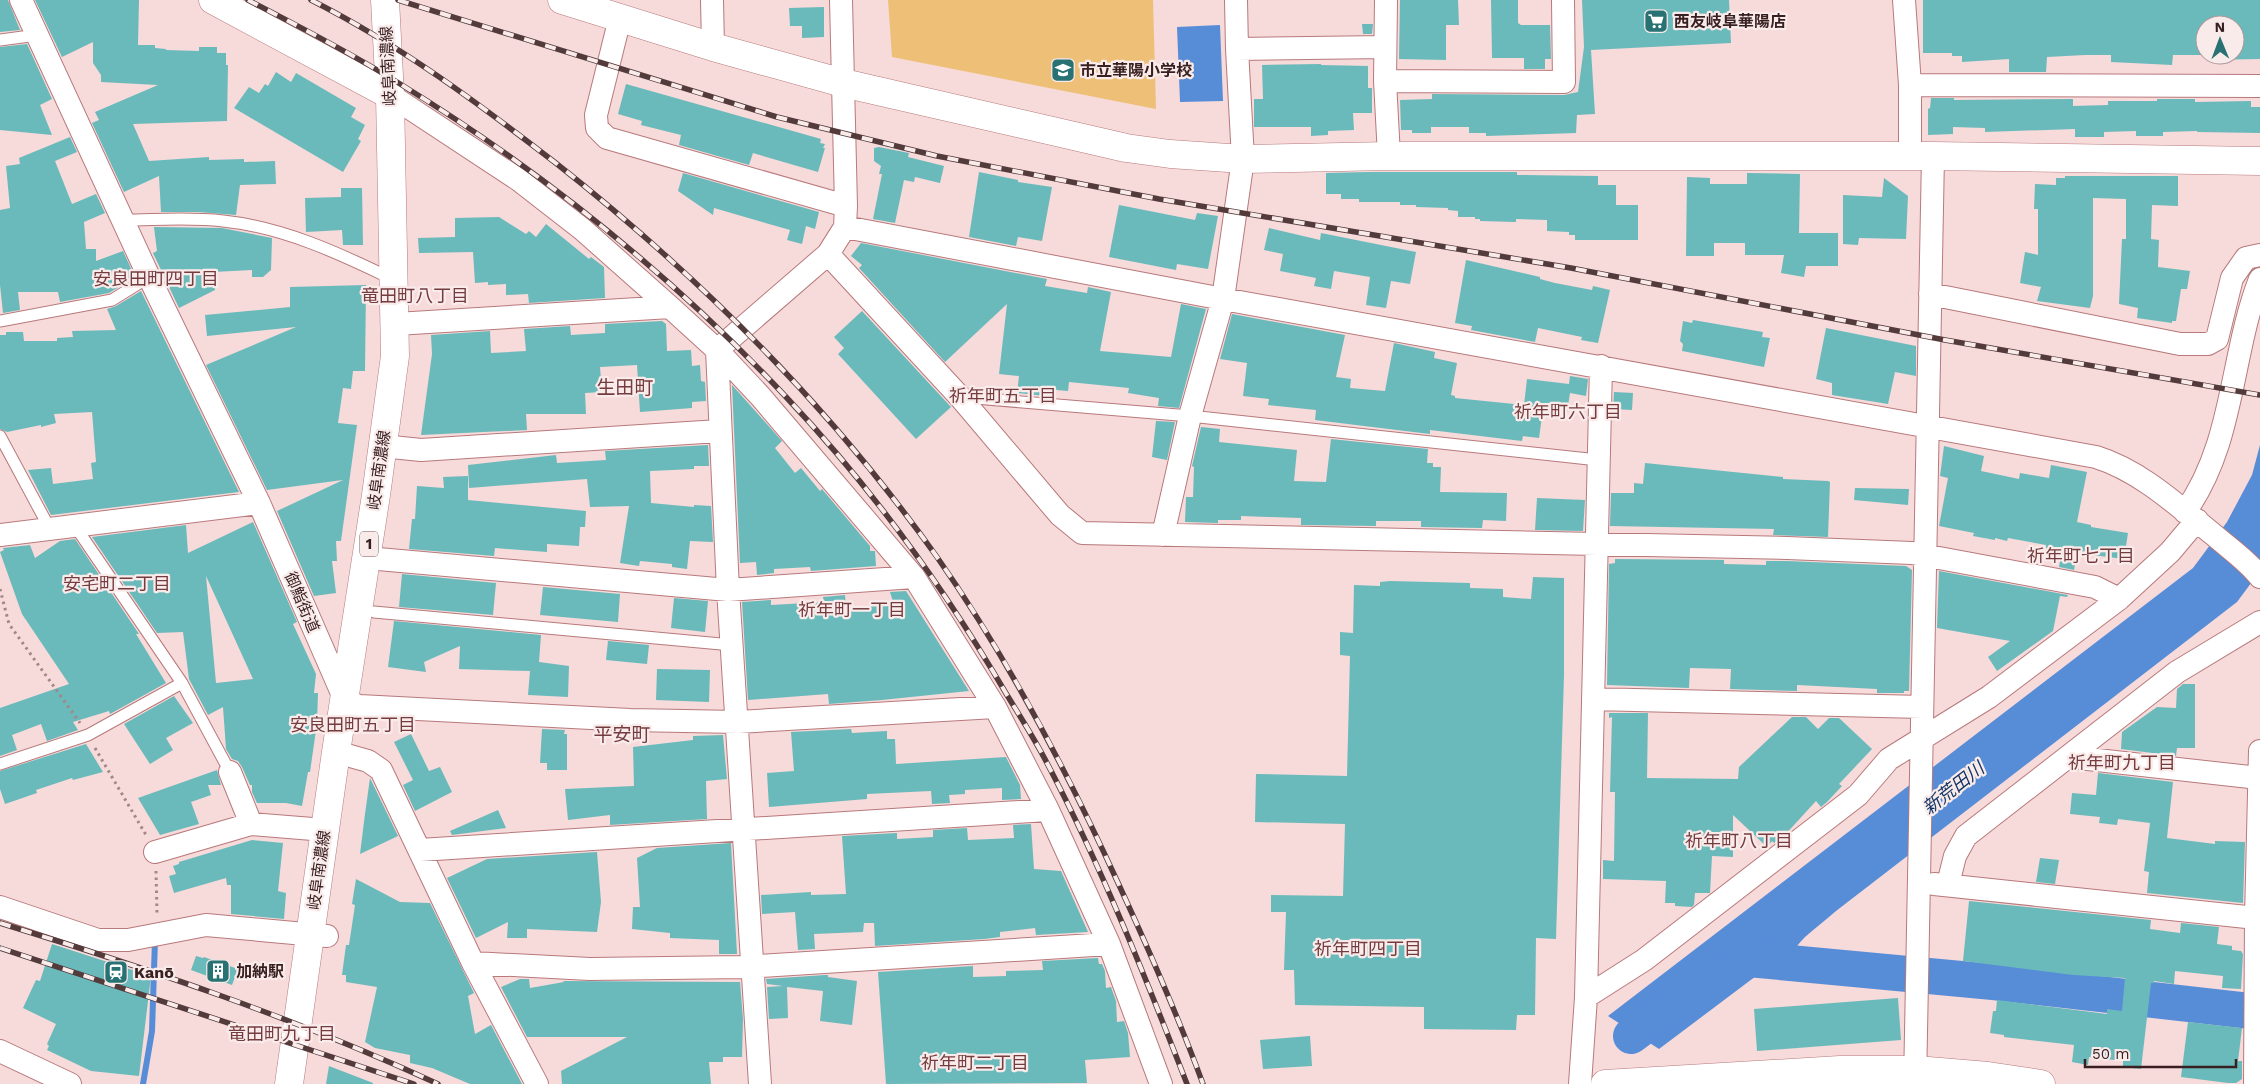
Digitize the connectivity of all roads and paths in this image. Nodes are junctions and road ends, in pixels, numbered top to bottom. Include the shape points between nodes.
1 (21, 0) edge
2 (213, 0) edge
3 (385, 0) edge
4 (401, 0) edge
5 (712, 0) edge
6 (841, 0) edge
7 (1236, 0) edge
8 (1386, 0) edge
9 (1563, 0) edge
10 (1904, 0) edge
11 (577, 2) edge
12 (620, 18) junction
13 (37, 35) junction
14 (0, 40) edge
15 (713, 47) junction
16 (1385, 47) junction
17 (1237, 49) junction
18 (1385, 81) junction
19 (843, 83) junction
20 (1910, 85) junction
21 (2260, 86) edge
22 (397, 100) junction
23 (1389, 156) junction
24 (1922, 156) junction
25 (1244, 159) junction
26 (2260, 161) edge
27 (845, 216) junction
28 (123, 220) junction
29 (828, 254) junction
30 (2260, 255) edge
31 (149, 277) junction
32 (2260, 278) edge
33 (394, 280) junction
34 (1930, 294) junction
35 (1223, 298) junction
36 (670, 307) junction
37 (0, 321) edge
38 (403, 324) junction
39 (717, 350) junction
40 (1600, 366) junction
41 (960, 397) junction
42 (1190, 416) junction
43 (1926, 425) junction
44 (719, 431) junction
45 (0, 436) edge
46 (390, 448) junction
47 (1598, 460) junction
48 (259, 503) junction
49 (2196, 521) junction
50 (75, 526) junction
51 (50, 529) junction
52 (0, 535) edge
53 (1163, 535) junction
54 (1596, 545) junction
55 (1924, 553) junction
56 (375, 558) junction
57 (914, 577) junction
58 (2260, 577) edge
59 (0, 589) edge
60 (728, 590) junction
61 (2119, 599) junction
62 (374, 612) junction
63 (2260, 622) edge
64 (732, 645) junction
65 (182, 683) junction
66 (1594, 699) junction
67 (352, 703) junction
68 (996, 707) junction
69 (1922, 707) junction
70 (738, 722) junction
71 (88, 735) junction
72 (1921, 748) junction
73 (2260, 751) edge
74 (344, 754) junction
75 (2070, 757) junction
76 (0, 764) edge
77 (230, 772) joint
78 (2259, 778) junction
79 (1048, 810) junction
80 (251, 824) junction
81 (325, 830) junction
82 (744, 830) junction
83 (420, 850) junction
84 (156, 852) junction
85 (1918, 881) junction
86 (1948, 884) junction
87 (0, 907) edge
88 (2256, 918) junction
89 (157, 933) junction
90 (319, 935) junction
91 (1109, 944) junction
92 (473, 963) junction
93 (752, 966) junction
94 (1586, 997) junction
95 (2256, 1005) edge
96 (0, 1051) edge
97 (1915, 1077) edge
98 (67, 1083) edge
99 (289, 1084) edge
100 (305, 1084) edge
101 (537, 1084) edge
102 (760, 1084) edge
103 (1161, 1084) edge
104 (1580, 1084) edge
105 (1605, 1084) edge
106 (2040, 1084) edge
107 (2255, 1084) edge

1 - 13 street, 御鮨街道
2 - 22 street
3 - 22 street, 岐阜南濃線 / 1
4 - 22 street, 岐阜南濃線 / 1
5 - 15 street
6 - 19 street
7 - 17 street
8 - 16 street
9 - 18 street via 1564,82
10 - 20 street
11 - 12 street
12 - 15 street
12 - 27 street via 596,115 597,128 607,138
13 - 14 lane
13 - 28 street, 御鮨街道
15 - 19 street
16 - 17 street
16 - 18 street
17 - 25 street
18 - 23 street
19 - 25 street via 1126,148
19 - 27 street
20 - 21 street
20 - 24 street
22 - 33 street, 岐阜南濃線 / 1
22 - 36 street via 518,180 575,223
22 - 38 street, 岐阜南濃線 / 1
23 - 24 street
23 - 25 street
24 - 26 street
24 - 34 street
25 - 35 street
27 - 29 street
27 - 35 street
28 - 31 street, 御鮨街道
28 - 33 lane via 220,220 245,224 302,239
29 - 39 street
29 - 41 street
30 - 34 street via 2246,258 2232,278 2217,339 2208,344 2180,344
31 - 37 lane via 112,300
31 - 48 street, 御鮨街道
32 - 49 street via 2248,309 2222,436 2198,494
33 - 38 street, 岐阜南濃線 / 1
34 - 43 street
35 - 40 street
35 - 42 street
36 - 38 street
36 - 39 street
38 - 46 street, 岐阜南濃線 / 1 via 395,356
39 - 44 street
39 - 57 street
40 - 43 street
40 - 47 street
41 - 42 lane
41 - 53 street via 1060,515 1082,533
42 - 47 lane
42 - 53 street
43 - 49 street via 2110,461 2139,476
43 - 55 street
44 - 46 street via 421,450
44 - 60 street
45 - 51 lane
46 - 56 street, 岐阜南濃線 / 1
47 - 54 street
48 - 50 street
48 - 67 street, 御鮨街道
49 - 58 street
49 - 61 street via 2170,552
50 - 51 street
50 - 65 lane
51 - 52 street
53 - 54 street
54 - 55 street
54 - 66 street
55 - 61 street via 2095,587
55 - 69 street
56 - 60 street
56 - 62 street, 岐阜南濃線 / 1
56 - 67 street, 岐阜南濃線 / 1
57 - 60 street
57 - 68 street
59 - 71 path via 9,624
60 - 64 street
61 - 72 street
62 - 64 lane
62 - 67 street, 岐阜南濃線 / 1
63 - 75 street via 2178,672
64 - 70 street
65 - 71 lane
65 - 77 lane
66 - 69 street
66 - 94 street
67 - 70 street via 630,720
67 - 74 street, 岐阜南濃線 / 1
68 - 70 street
68 - 79 street
69 - 72 street
70 - 82 street
71 - 76 lane
71 - 84 path
72 - 85 street
72 - 94 street via 1889,759 1858,795 1644,960
73 - 78 street
74 - 81 street, 岐阜南濃線 / 1
74 - 83 street via 368,761 381,770
74 - 90 street, 岐阜南濃線 / 1
75 - 78 street
75 - 86 street via 1966,836 1955,856
77 - 80 street
78 - 88 street
79 - 82 street
79 - 91 street
80 - 81 street
80 - 84 street
81 - 90 street, 岐阜南濃線 / 1
82 - 83 street
82 - 93 street
83 - 92 street
84 - 89 path
85 - 86 street
85 - 97 street
86 - 88 street
87 - 89 street via 98,940 128,940
88 - 95 street
89 - 90 street via 206,925
90 - 99 street, 岐阜南濃線 / 1
90 - 100 street, 岐阜南濃線 / 1
91 - 93 street
91 - 103 street
92 - 93 street via 590,969
92 - 101 street
93 - 102 street
94 - 104 street
95 - 107 street
96 - 98 street
97 - 105 street via 1840,1070
97 - 106 street via 1988,1076

